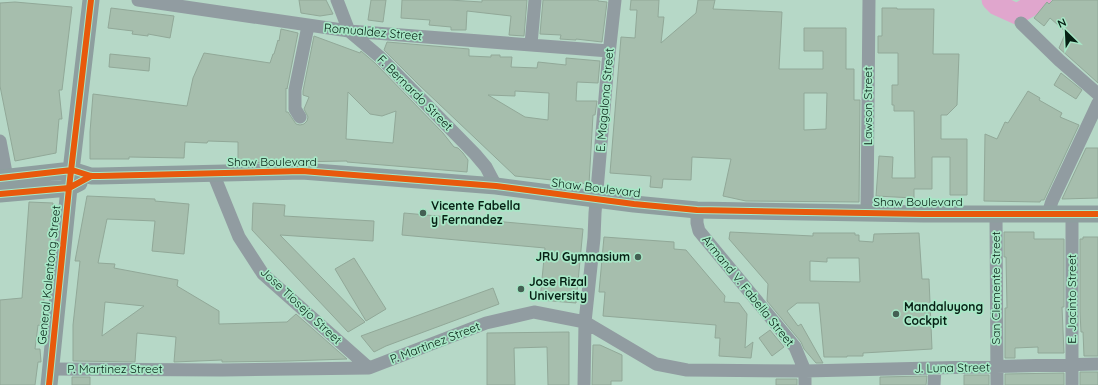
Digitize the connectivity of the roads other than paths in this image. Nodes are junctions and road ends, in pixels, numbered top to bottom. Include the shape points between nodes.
1 (91, 0) edge
2 (138, 0) edge
3 (336, 0) edge
4 (535, 0) edge
5 (615, 0) edge
6 (869, 0) edge
7 (1021, 23) dead end
8 (308, 26) junction
9 (349, 31) junction
10 (531, 44) junction
11 (609, 51) junction
12 (1098, 94) edge
13 (1098, 104) edge
14 (300, 117) dead end
15 (1093, 128) edge
16 (0, 141) edge
17 (72, 170) junction
18 (213, 173) junction
19 (91, 176) junction
20 (4, 178) edge
21 (496, 186) junction
22 (70, 188) junction
23 (0, 194) edge
24 (596, 199) junction
25 (697, 210) junction
26 (867, 213) junction
27 (996, 214) junction
28 (1048, 214) junction
29 (1072, 214) junction
30 (1098, 214) edge
31 (585, 322) junction
32 (1072, 364) junction
33 (1098, 364) edge
34 (997, 366) junction
35 (369, 368) junction
36 (935, 368) junction
37 (805, 371) junction
38 (50, 377) edge
39 (584, 385) edge
40 (805, 385) edge
41 (934, 385) edge
42 (997, 385) edge
43 (1072, 385) edge

1 - 17 main road, General Kalentong Street
2 - 8 street, Romualdez Street
3 - 9 street, F. Bernardo Street
4 - 10 street
5 - 11 street, E. Magalona Street
6 - 26 street, Lawson Street
7 - 12 street
8 - 9 street, Romualdez Street
8 - 14 street via 295,90 295,109
9 - 10 street, Romualdez Street
9 - 21 street, F. Bernardo Street via 380,57 475,154 486,167
10 - 11 street, Romualdez Street
11 - 24 street, E. Magalona Street
13 - 15 street
15 - 28 street via 1052,201
16 - 20 street
17 - 19 main road, Shaw Boulevard
17 - 20 main road, Shaw Boulevard
17 - 22 main road, General Kalentong Street
18 - 19 main road, Shaw Boulevard
18 - 21 main road, Shaw Boulevard via 302,171
18 - 35 street, Jose Tiosejo Street via 239,237 263,274
19 - 22 main road, Shaw Boulevard
21 - 24 main road, Shaw Boulevard
22 - 23 main road, Shaw Boulevard
22 - 38 main road, General Kalentong Street
24 - 25 main road, Shaw Boulevard
24 - 31 street, E. Magalona Street
25 - 26 main road, Shaw Boulevard
25 - 37 street, Armand V. Fabella Street via 699,231 795,347
26 - 27 main road, Shaw Boulevard
27 - 28 main road, Shaw Boulevard
27 - 34 street, San Clemente Street
28 - 29 main road, Shaw Boulevard
29 - 30 main road, Shaw Boulevard
29 - 32 street, E. Jacinto Street
31 - 35 street, P. Martinez Street via 534,312 486,323
31 - 37 street, P. Martinez Street via 656,364 687,370
31 - 39 street, E. Magalona Street
32 - 33 street, J. Luna Street
32 - 34 street, J. Luna Street
32 - 43 street, E. Jacinto Street
34 - 36 street, J. Luna Street
34 - 42 street, San Clemente Street
35 - 38 street, P. Martinez Street via 222,370
36 - 37 street, J. Luna Street
36 - 41 street
37 - 40 street

